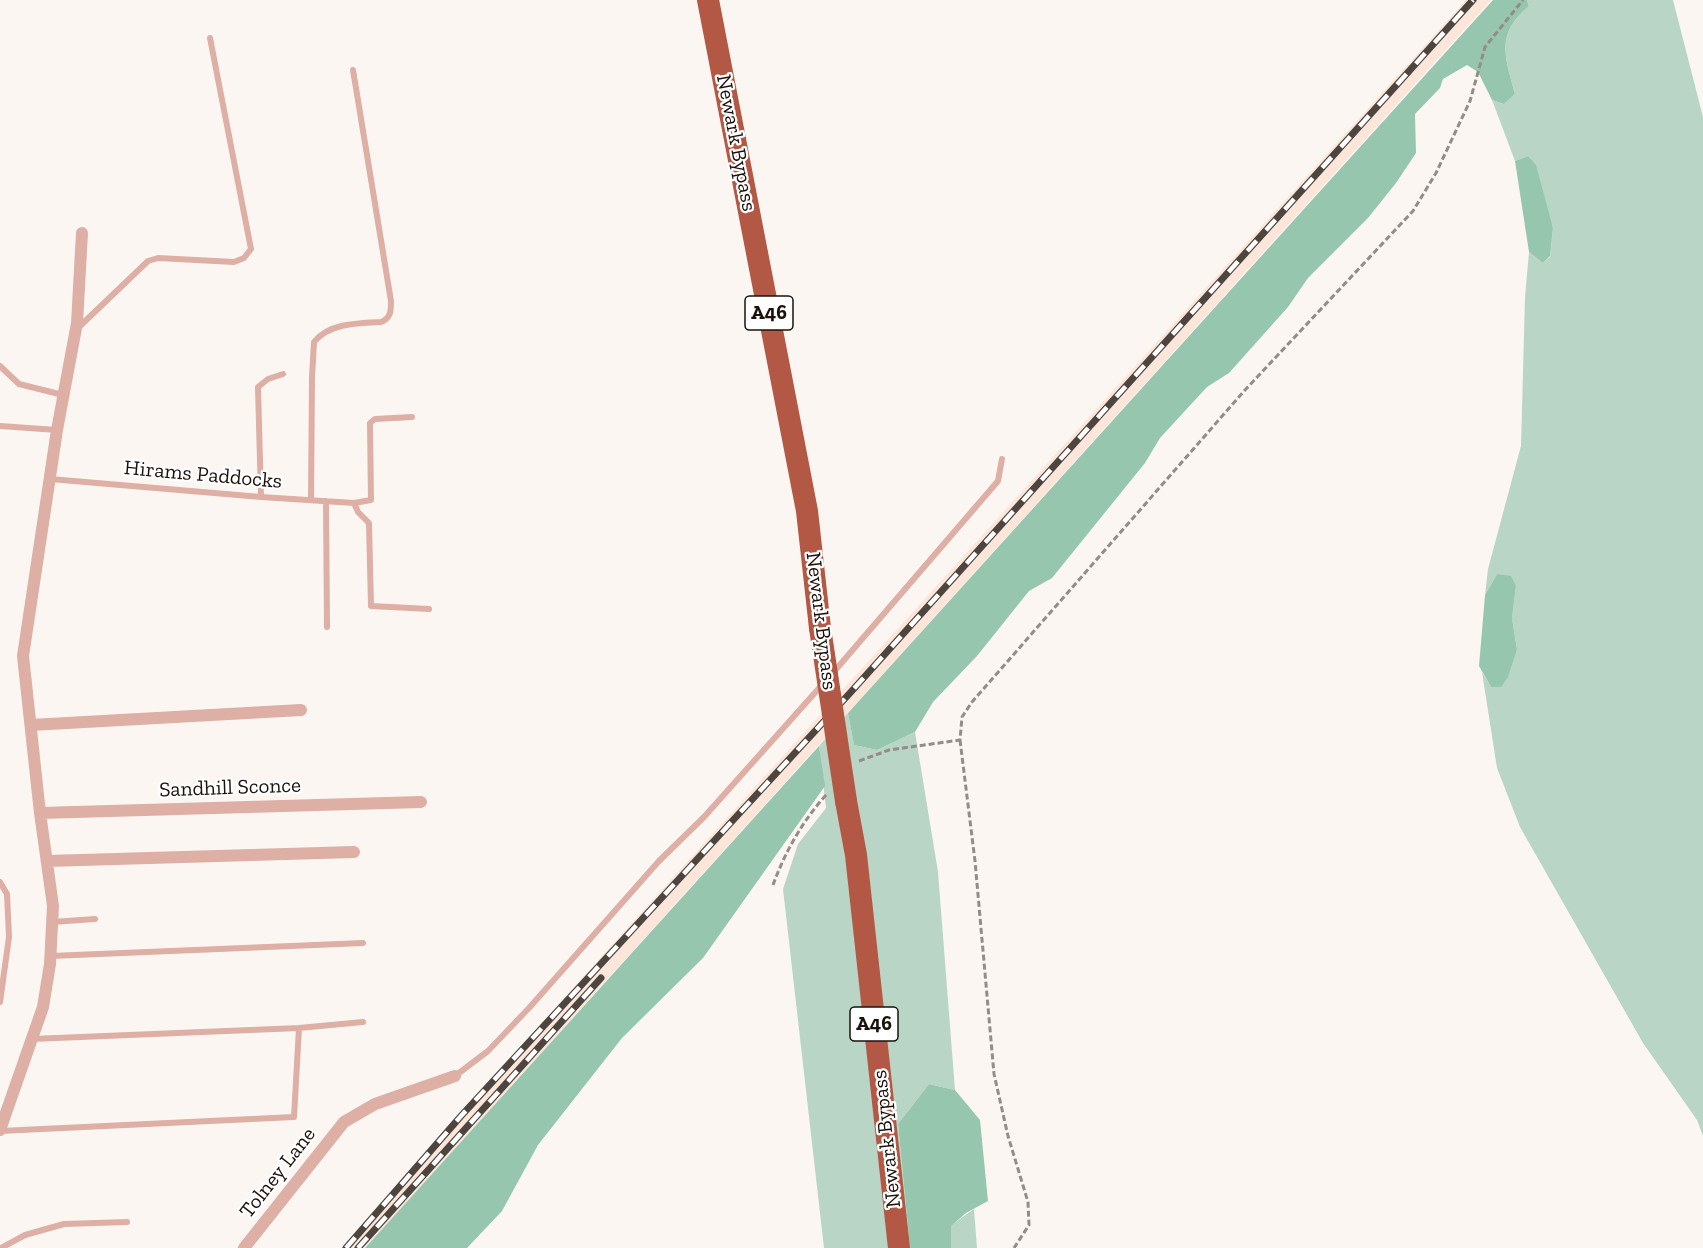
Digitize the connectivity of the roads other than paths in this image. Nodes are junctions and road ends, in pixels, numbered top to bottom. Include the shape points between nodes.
1 (708, 0) edge
2 (210, 38) dead end
3 (353, 70) dead end
4 (82, 233) dead end
5 (75, 331) junction
6 (0, 366) edge
7 (283, 374) dead end
8 (63, 395) junction
9 (412, 417) dead end
10 (0, 426) edge
11 (57, 430) junction
12 (1002, 459) dead end
13 (50, 479) junction
14 (261, 497) junction
15 (311, 500) junction
16 (326, 501) junction
17 (354, 503) junction
18 (429, 609) dead end
19 (327, 627) dead end
20 (301, 710) dead end
21 (31, 725) junction
22 (421, 802) dead end
23 (40, 813) junction
24 (354, 852) dead end
25 (47, 861) junction
26 (0, 882) edge
27 (95, 920) dead end
28 (52, 922) junction
29 (363, 943) dead end
30 (51, 956) junction
31 (0, 1002) edge
32 (363, 1022) dead end
33 (299, 1028) junction
34 (32, 1039) junction
35 (455, 1076) joint
36 (0, 1131) edge
37 (127, 1222) dead end
38 (0, 1248) edge
39 (244, 1248) edge
40 (899, 1248) edge

1 - 40 highway, Newark Bypass / A46, bridge via 807,511 837,797 856,855
2 - 5 lane via 250,249 244,258 234,262 158,258 148,261
3 - 15 lane via 391,313 381,322 326,331 314,342
4 - 5 street
5 - 8 street
6 - 8 lane via 19,384
7 - 14 lane via 258,387
8 - 11 street
9 - 17 lane via 375,419 370,423 371,501
10 - 11 lane
11 - 13 street
12 - 35 lane via 998,481 792,720 489,1051
13 - 14 lane, Hirams Paddocks
13 - 21 street via 23,656
14 - 15 lane, Hirams Paddocks
15 - 16 lane, Hirams Paddocks
16 - 17 lane, Hirams Paddocks
16 - 19 lane
17 - 18 lane via 369,523 371,606
20 - 21 street
21 - 23 street
22 - 23 street, Sandhill Sconce
23 - 25 street
24 - 25 street
25 - 28 street
26 - 31 lane via 7,894 9,937
27 - 28 lane
28 - 30 street
29 - 30 lane
30 - 34 street via 43,1007
32 - 33 lane
33 - 34 lane
33 - 36 lane via 294,1117
34 - 36 street
35 - 39 street, Tolney Lane via 375,1104 344,1122
37 - 38 lane via 64,1224 26,1234

